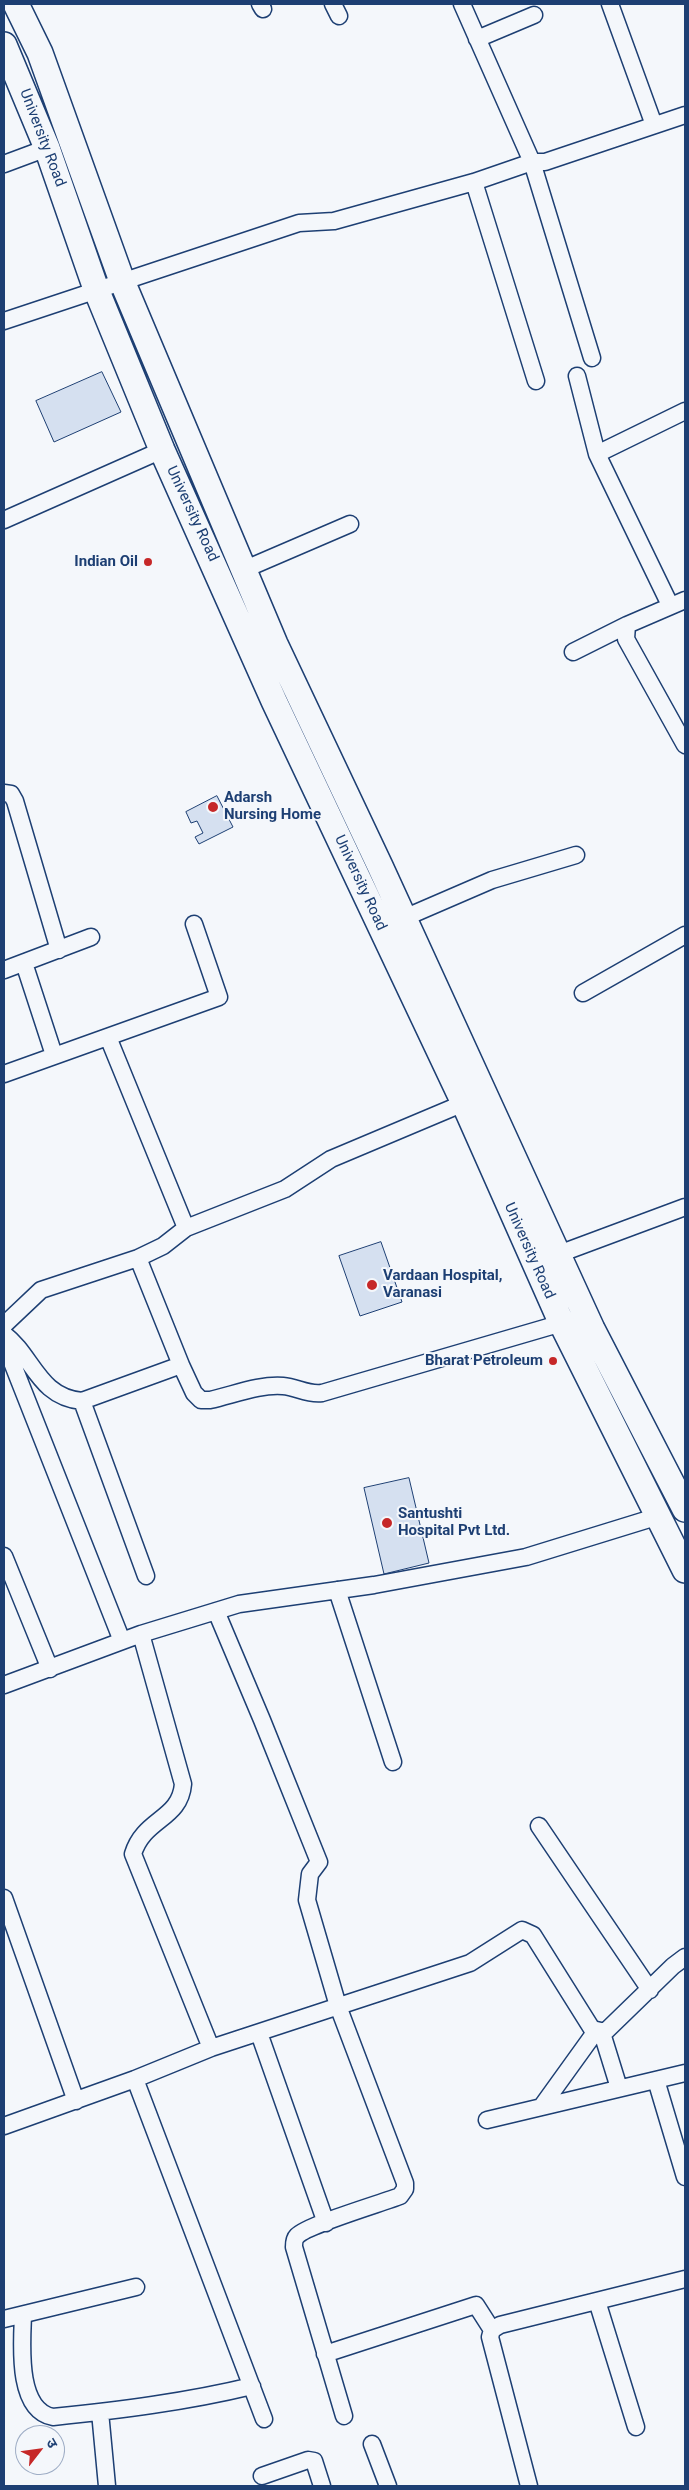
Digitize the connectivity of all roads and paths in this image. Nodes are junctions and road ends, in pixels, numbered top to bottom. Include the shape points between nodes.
1 (16, 4) edge
2 (462, 4) edge
3 (610, 4) edge
4 (534, 15) dead end
5 (477, 39) junction
6 (4, 45) edge
7 (10, 77) edge
8 (685, 115) edge
9 (654, 126) junction
10 (46, 148) junction
11 (532, 162) junction
12 (4, 164) edge
13 (474, 182) junction
14 (122, 281) junction
15 (96, 289) junction
16 (4, 321) edge
17 (592, 358) dead end
18 (577, 376) dead end
19 (536, 381) dead end
20 (685, 411) edge
21 (162, 450) junction
22 (596, 454) junction
23 (4, 520) edge
24 (350, 524) dead end
25 (243, 570) junction
26 (678, 603) edge
27 (627, 625) junction
28 (573, 652) dead end
29 (685, 745) edge
30 (4, 793) edge
31 (576, 855) dead end
32 (404, 918) junction
33 (194, 924) dead end
34 (685, 935) edge
35 (91, 937) dead end
36 (59, 950) junction
37 (24, 963) junction
38 (4, 970) edge
39 (582, 993) dead end
40 (108, 1037) junction
41 (54, 1055) junction
42 (4, 1074) edge
43 (464, 1104) junction
44 (685, 1207) edge
45 (186, 1228) junction
46 (558, 1255) junction
47 (138, 1258) junction
48 (534, 1263) junction
49 (586, 1316) junction
50 (562, 1324) junction
51 (4, 1325) edge
52 (4, 1334) edge
53 (4, 1342) edge
54 (181, 1365) junction
55 (82, 1401) junction
56 (685, 1509) edge
57 (660, 1516) junction
58 (4, 1556) edge
59 (685, 1570) edge
60 (146, 1576) dead end
61 (338, 1590) junction
62 (216, 1611) junction
63 (141, 1634) junction
64 (122, 1641) junction
65 (50, 1669) junction
66 (4, 1685) edge
67 (393, 1762) dead end
68 (539, 1826) dead end
69 (4, 1898) edge
70 (685, 1956) edge
71 (650, 1990) junction
72 (338, 2006) junction
73 (599, 2032) junction
74 (259, 2033) junction
75 (211, 2048) junction
76 (685, 2073) edge
77 (135, 2080) junction
78 (656, 2080) junction
79 (619, 2088) junction
80 (76, 2101) junction
81 (542, 2106) junction
82 (487, 2120) dead end
83 (4, 2126) edge
84 (685, 2177) edge
85 (326, 2223) junction
86 (685, 2279) edge
87 (136, 2287) dead end
88 (597, 2301) junction
89 (23, 2315) junction
90 (4, 2319) edge
91 (492, 2330) junction
92 (326, 2354) junction
93 (252, 2386) junction
94 (100, 2412) junction
95 (344, 2416) dead end
96 (264, 2420) dead end
97 (636, 2427) dead end
98 (372, 2444) dead end
99 (262, 2476) dead end
100 (107, 2486) edge
101 (322, 2486) edge
102 (388, 2486) edge
103 (530, 2486) edge

1 - 14 main road via 40,53
2 - 5 street
3 - 9 street
4 - 5 street
5 - 11 street
6 - 7 main road, University Road
7 - 10 main road, University Road
8 - 9 street
9 - 11 street via 545,162
10 - 12 street
10 - 15 main road, University Road
11 - 13 street
11 - 17 street
13 - 14 street via 334,221 299,223
13 - 19 street
14 - 15 street
14 - 25 main road
15 - 16 street
15 - 21 main road, University Road
18 - 22 street
20 - 22 street
21 - 23 street
21 - 43 main road, University Road via 274,701
22 - 26 street
24 - 25 street
25 - 32 main road
26 - 27 street
27 - 28 street
27 - 29 street via 626,639
30 - 36 street via 11,794 15,801
31 - 32 street via 492,880
32 - 46 main road
33 - 40 street via 219,997
34 - 39 street
35 - 36 street
36 - 37 street
37 - 38 street
37 - 41 street
40 - 41 street
40 - 45 street
41 - 42 street
43 - 45 street via 331,1159 285,1189
43 - 48 main road, University Road
44 - 46 street
45 - 47 street via 168,1243
46 - 48 street
46 - 49 main road
47 - 51 street via 41,1290
47 - 54 street
48 - 50 main road, University Road
49 - 50 street
49 - 56 main road
50 - 54 street via 312,1394 273,1386 201,1400 194,1393
50 - 57 main road, University Road
52 - 55 street via 15,1343 41,1382 72,1400
53 - 64 street
54 - 55 street
55 - 60 street
57 - 59 main road, University Road
57 - 61 street via 526,1557
58 - 65 street
61 - 62 street via 239,1604
61 - 67 street
62 - 63 street
62 - 72 street via 319,1862 310,1874 307,1900
63 - 64 street
63 - 75 street via 183,1784 176,1807 144,1833 133,1854
64 - 65 street
65 - 66 street
68 - 71 street
69 - 80 street
70 - 71 street
71 - 73 street
72 - 73 street via 470,1963 518,1931 525,1930 533,1935
72 - 74 street
72 - 85 street via 405,2189 400,2196
73 - 79 street
73 - 81 street
74 - 75 street
74 - 85 street
75 - 77 street
76 - 78 street
77 - 80 street
77 - 93 street
78 - 79 street
78 - 84 street
79 - 81 street
80 - 83 street
81 - 82 street
85 - 92 street via 301,2234 294,2243
86 - 88 street
87 - 89 street
88 - 91 street via 500,2324
88 - 97 street
89 - 90 street
89 - 94 street via 24,2380 39,2410 45,2416 53,2417
91 - 92 street via 476,2305
91 - 103 street via 490,2337
92 - 95 street
93 - 94 street via 192,2400
93 - 96 street
94 - 100 street
98 - 102 street
99 - 101 street via 308,2460 314,2461

